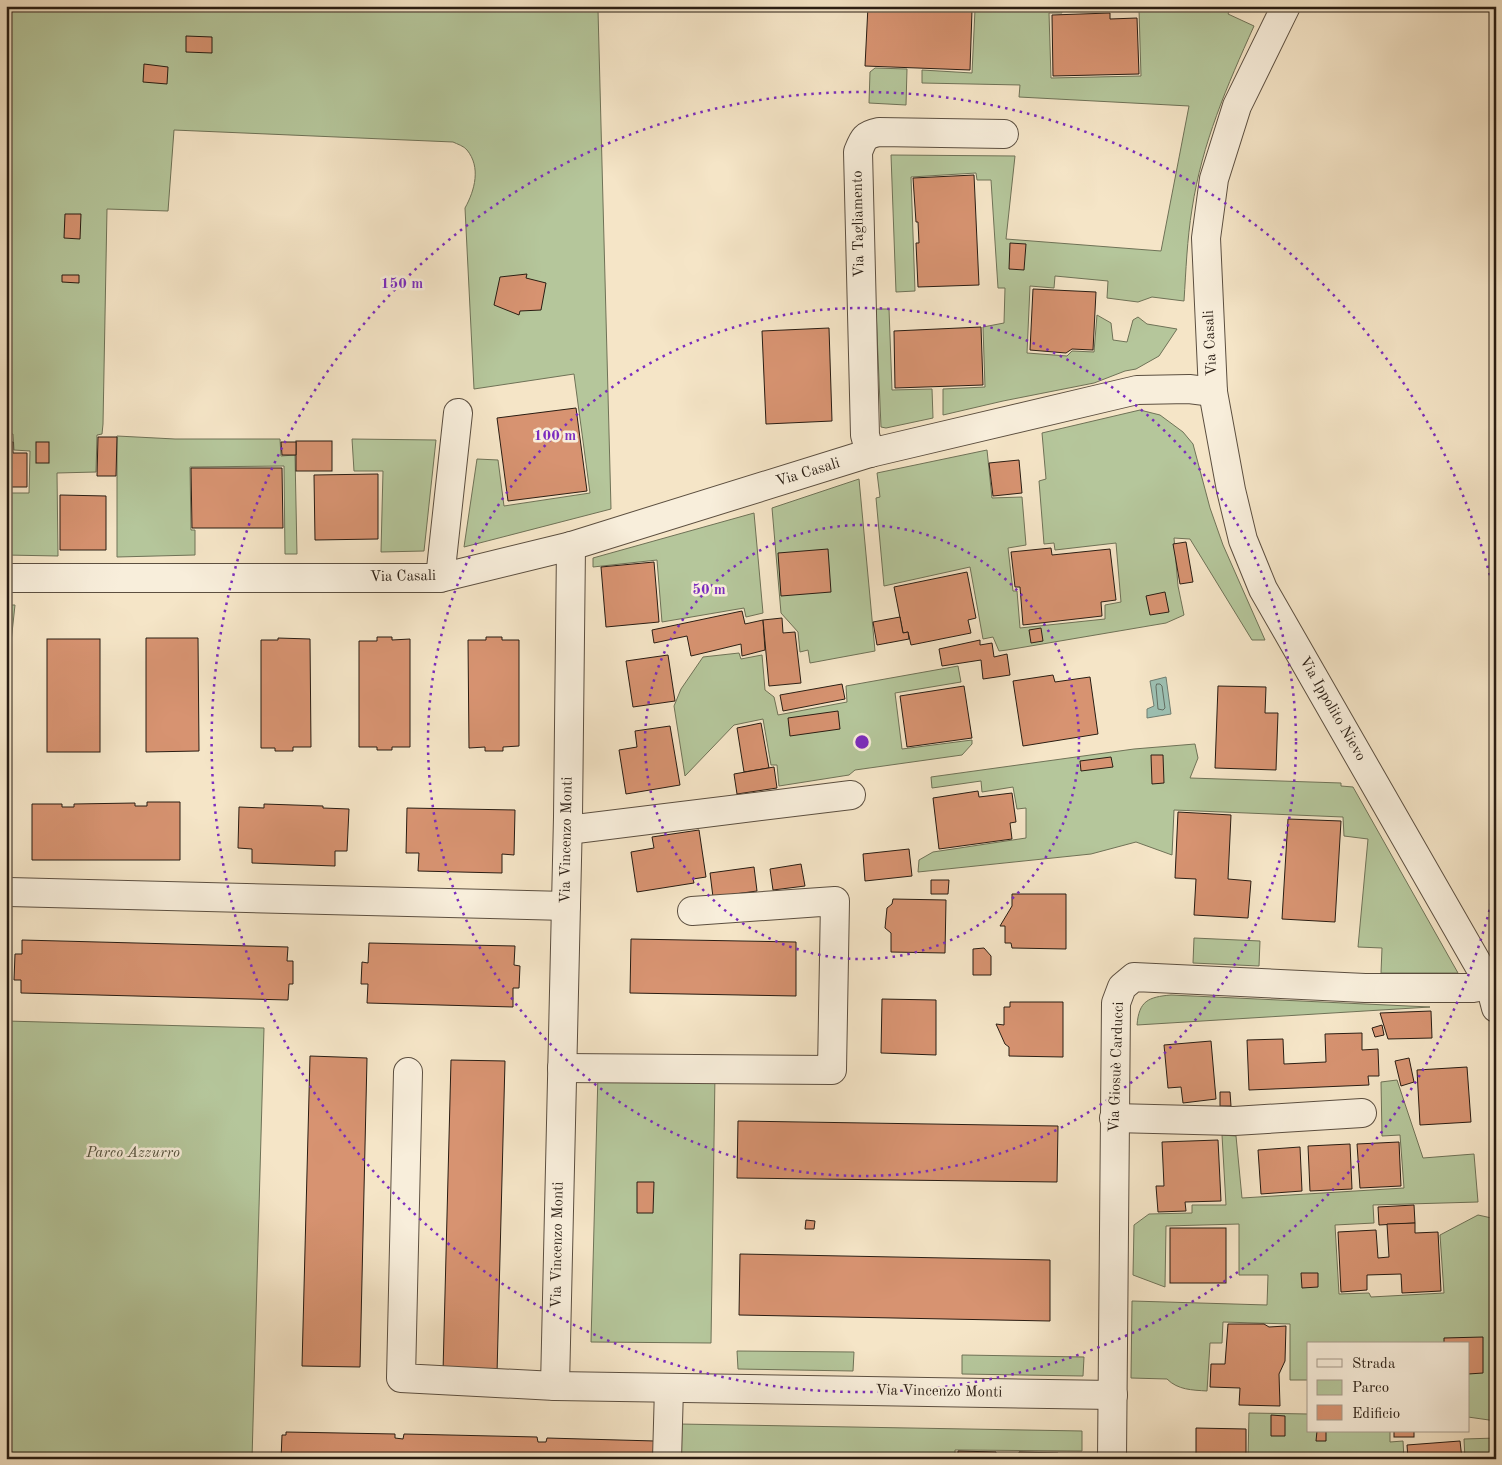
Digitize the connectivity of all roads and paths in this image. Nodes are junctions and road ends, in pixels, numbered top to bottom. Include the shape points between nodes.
1 (1286, 6) edge
2 (1004, 134) dead end
3 (1213, 392) junction
4 (458, 414) dead end
5 (870, 454) junction
6 (571, 546) junction
7 (6, 578) edge
8 (440, 578) junction
9 (851, 788) dead end
10 (568, 824) junction
11 (9, 892) dead end
12 (566, 906) junction
13 (692, 911) dead end
14 (1493, 997) edge
15 (562, 1068) junction
16 (408, 1072) dead end
17 (1362, 1113) dead end
18 (1114, 1118) junction
19 (555, 1386) junction
20 (669, 1388) junction
21 (1113, 1395) junction
22 (667, 1459) edge
23 (1112, 1459) edge

1 - 3 street, Via Casali via 1237,106 1214,179 1206,238
2 - 5 street, Via Tagliamento via 879,132 862,140 858,152 865,435
3 - 5 street, Via Casali via 1189,388 1137,390
3 - 14 street, Via Ippolito Nievo via 1243,540 1263,589
4 - 8 street
5 - 6 street, Via Casali
6 - 8 street, Via Casali
6 - 10 street, Via Vincenzo Monti
7 - 8 street, Via Casali
9 - 10 street
10 - 12 street, Via Vincenzo Monti
11 - 12 street
12 - 15 street, Via Vincenzo Monti
13 - 15 street via 836,902 832,1070
14 - 18 street, Via Giosuè Carducci via 1473,988 1365,988 1134,977 1122,987 1116,1003
15 - 19 street, Via Vincenzo Monti
16 - 19 street via 401,1378
17 - 18 street via 1234,1121
18 - 21 street, Via Giosuè Carducci
19 - 20 street, Via Vincenzo Monti
20 - 21 street, Via Vincenzo Monti
20 - 22 street
21 - 23 street, Via Giosuè Carducci

